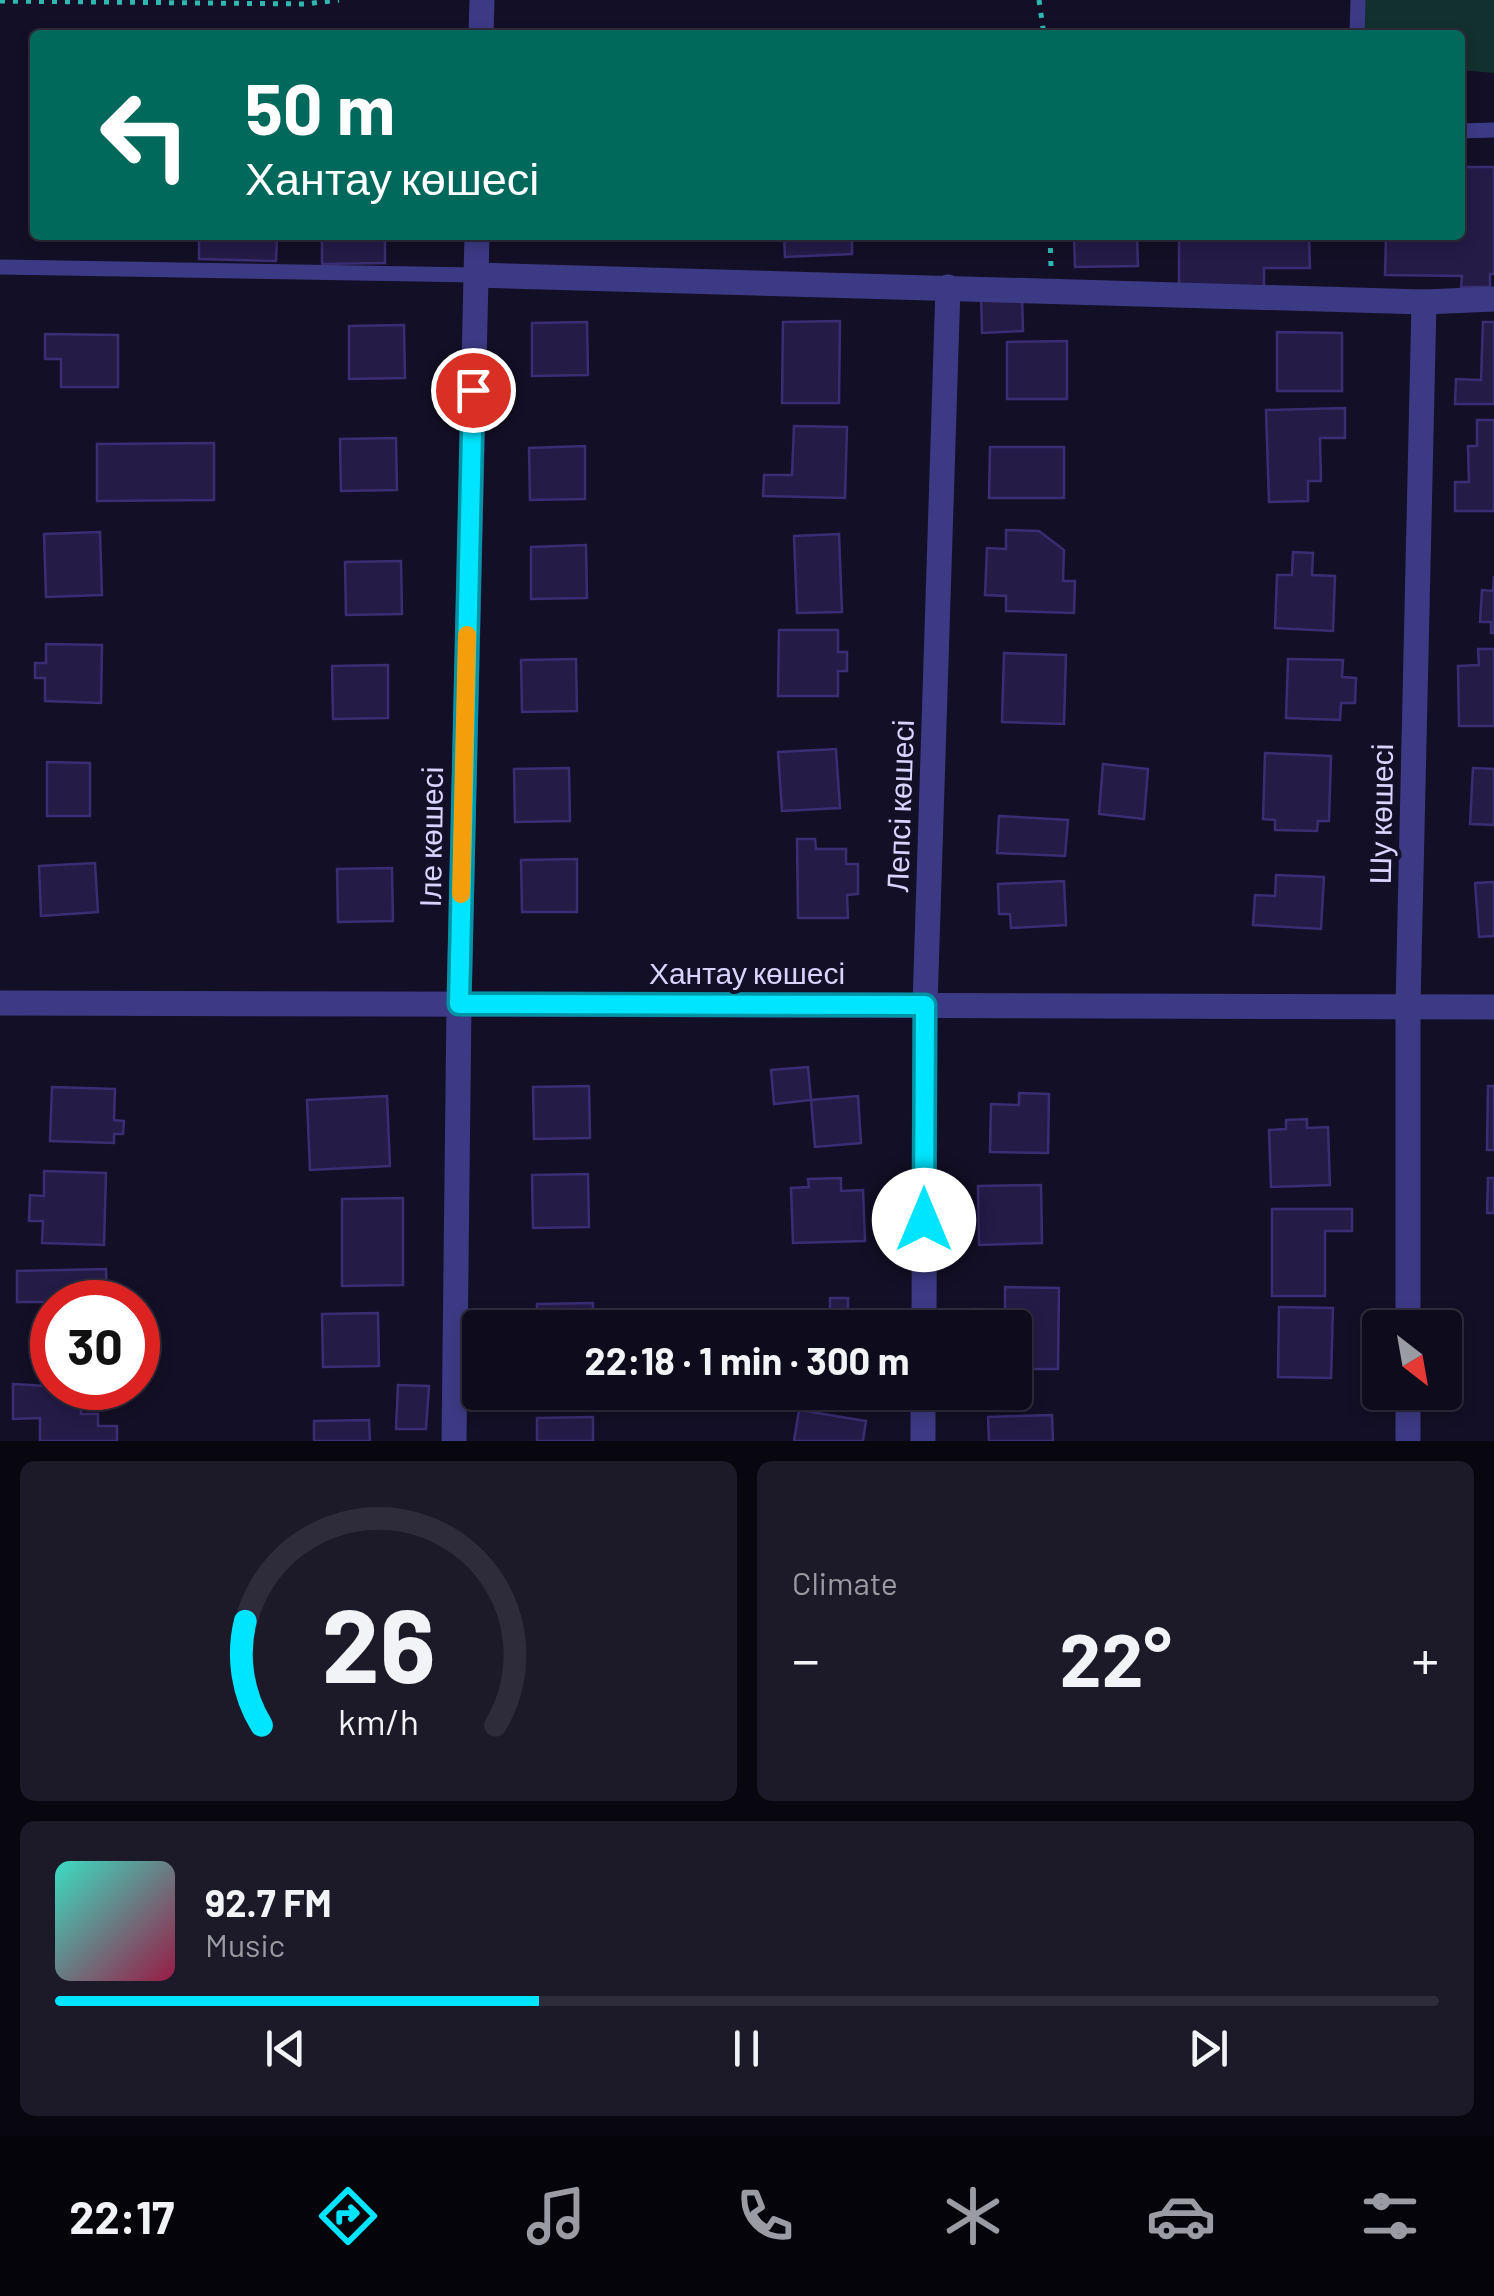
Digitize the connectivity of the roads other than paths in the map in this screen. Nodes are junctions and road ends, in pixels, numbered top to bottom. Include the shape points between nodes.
1 (482, 0) edge
2 (1358, 0) edge
3 (482, 30) edge
4 (1356, 30) edge
5 (1494, 130) edge
6 (1465, 131) edge
7 (477, 240) edge
8 (0, 267) edge
9 (476, 275) junction
10 (948, 287) junction
11 (1494, 300) edge
12 (1424, 302) junction
13 (0, 1004) edge
14 (459, 1004) junction
15 (925, 1005) junction
16 (1408, 1006) junction
17 (1494, 1006) edge
18 (924, 1310) edge
19 (1408, 1310) edge
20 (924, 1410) edge
21 (1408, 1410) edge
22 (454, 1441) edge
23 (923, 1441) edge
24 (1408, 1441) edge

1 - 3 street
2 - 4 lane
5 - 6 lane
7 - 9 street, Іле көшесі
8 - 9 lane
9 - 10 street
9 - 14 street, Іле көшесі
10 - 12 street
10 - 15 street, Лепсі көшесі
11 - 12 street
12 - 16 street, Шу көшесі
13 - 14 street, Хантау көшесі
14 - 15 street, Хантау көшесі
14 - 22 street, Іле көшесі
15 - 16 street, Хантау көшесі
15 - 18 street, Лепсі көшесі
16 - 17 street, Хантау көшесі
16 - 19 street, Шу көшесі
20 - 23 street
21 - 24 street

